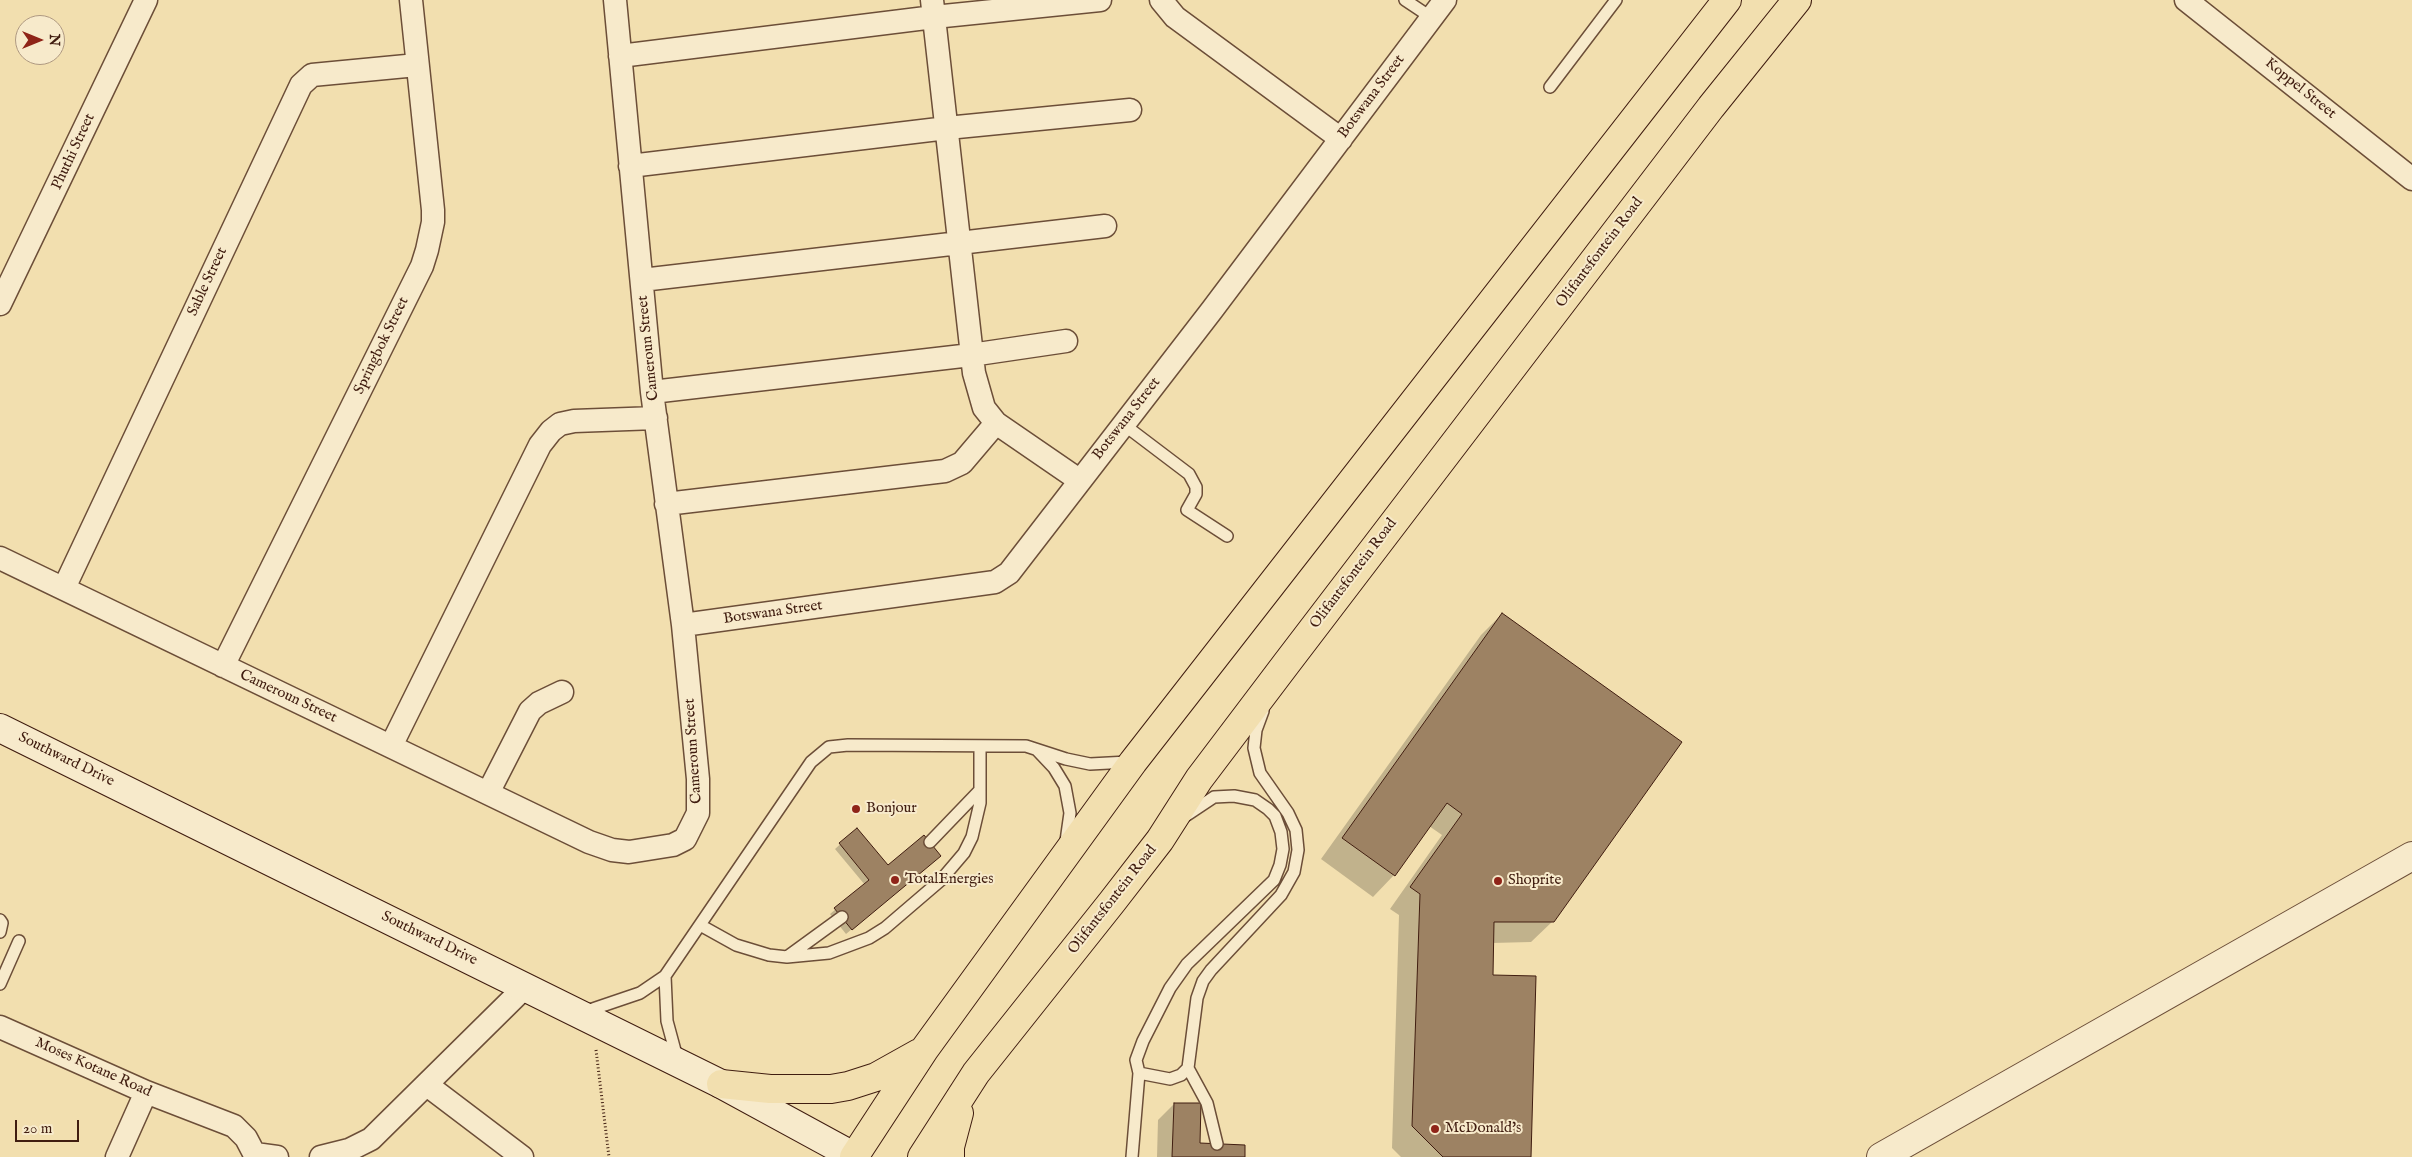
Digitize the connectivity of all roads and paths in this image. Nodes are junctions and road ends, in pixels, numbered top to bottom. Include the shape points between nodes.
1 (146, 0) edge
2 (411, 0) edge
3 (615, 0) edge
4 (1100, 0) edge
5 (1161, 0) edge
6 (1406, 0) edge
7 (1445, 0) edge
8 (1616, 0) edge
9 (1727, 0) edge
10 (1798, 0) edge
11 (2186, 0) edge
12 (933, 9) edge
13 (1432, 18) junction
14 (620, 56) junction
15 (417, 65) junction
16 (1550, 87) dead end
17 (1130, 110) dead end
18 (947, 128) junction
19 (1341, 139) junction
20 (630, 166) junction
21 (2412, 179) edge
22 (1105, 226) dead end
23 (958, 244) junction
24 (642, 280) junction
25 (0, 304) edge
26 (1066, 341) dead end
27 (971, 355) junction
28 (652, 392) junction
29 (656, 418) junction
30 (996, 423) junction
31 (1123, 424) junction
32 (1079, 480) junction
33 (666, 504) junction
34 (1227, 536) dead end
35 (0, 558) edge
36 (64, 588) junction
37 (683, 625) junction
38 (1286, 664) junction
39 (223, 666) junction
40 (562, 692) dead end
41 (0, 728) edge
42 (391, 746) junction
43 (980, 746) junction
44 (1034, 747) junction
45 (1133, 762) junction
46 (980, 790) junction
47 (488, 793) junction
48 (1160, 840) junction
49 (930, 842) dead end
50 (2412, 856) edge
51 (1062, 857) junction
52 (842, 917) dead end
53 (0, 920) edge
54 (700, 925) junction
55 (0, 932) edge
56 (19, 941) dead end
57 (787, 957) junction
58 (665, 976) junction
59 (0, 984) edge
60 (526, 986) junction
61 (586, 1016) junction
62 (0, 1027) edge
63 (924, 1050) junction
64 (679, 1063) junction
65 (1188, 1068) junction
66 (976, 1073) junction
67 (1139, 1073) junction
68 (427, 1084) junction
69 (721, 1084) junction
70 (146, 1092) junction
71 (1217, 1144) dead end
72 (253, 1156) edge
73 (117, 1157) edge
74 (277, 1157) edge
75 (321, 1157) edge
76 (522, 1157) edge
77 (609, 1157) edge
78 (855, 1157) edge
79 (922, 1157) edge
80 (950, 1157) edge
81 (1132, 1157) edge
82 (1881, 1157) edge

1 - 25 street, Phuthi Street
2 - 15 street, Springbok Street
3 - 14 street, Cameroun Street
4 - 12 street
5 - 19 street via 1175,17
6 - 13 lane
7 - 13 street, Botswana Street
8 - 16 lane
9 - 45 main road
10 - 38 main road, Olifantsfontein Road via 1711,107
11 - 21 street, Koppel Street
12 - 14 street
12 - 18 street
13 - 19 street, Botswana Street
14 - 20 street, Cameroun Street
15 - 36 street, Sable Street via 312,75 301,85
15 - 39 street, Springbok Street via 433,216 422,266
17 - 18 street
18 - 20 street
18 - 23 street
19 - 31 street, Botswana Street
20 - 24 street, Cameroun Street
22 - 23 street
23 - 24 street
23 - 27 street
24 - 28 street, Cameroun Street
26 - 27 street
27 - 28 street
27 - 30 street via 984,408
28 - 29 street, Cameroun Street
29 - 33 street, Cameroun Street
29 - 42 street via 574,421 560,424 551,431 540,445
30 - 32 street
30 - 33 street via 962,463 944,471
31 - 32 street, Botswana Street
31 - 34 lane via 1188,474 1196,487 1196,494 1187,510
32 - 37 street, Botswana Street via 1009,574 999,581
33 - 37 street, Cameroun Street
35 - 36 street, Cameroun Street
36 - 39 street, Cameroun Street
37 - 47 street, Cameroun Street via 698,779 698,813 685,839 652,849 612,850
38 - 48 main road, Olifantsfontein Road via 1199,779
38 - 65 lane via 1260,718 1254,748 1260,773 1292,820 1298,841 1297,860 1281,895 1211,970 1199,989
39 - 42 street, Cameroun Street
40 - 47 street via 539,703 530,712
41 - 60 main road, Southward Drive
42 - 47 street, Cameroun Street
43 - 44 lane
43 - 46 lane
43 - 54 lane via 848,745 823,750 811,762
44 - 45 lane via 1090,764
44 - 51 lane via 1061,777 1068,795 1070,822
45 - 51 main road
46 - 49 lane
46 - 57 lane via 972,837 964,853 941,880 885,928 863,942 829,953
48 - 66 main road, Olifantsfontein Road
48 - 67 lane via 1203,802 1214,797 1246,797 1262,804 1275,816 1283,840 1282,857 1268,887 1193,958 1176,979 1140,1046 1136,1060
50 - 82 main road
51 - 63 main road
52 - 57 lane
53 - 55 lane
54 - 57 lane via 736,945
54 - 58 lane
56 - 59 lane
58 - 61 lane via 640,993
58 - 64 lane via 667,1021
60 - 61 main road, Southward Drive
60 - 68 street
61 - 64 main road, Southward Drive
61 - 77 path
62 - 70 street, Moses Kotane Road
63 - 69 main road via 889,1071 848,1086 800,1090
63 - 78 main road
64 - 69 main road, Southward Drive
65 - 67 lane via 1182,1075 1170,1079
65 - 71 lane via 1207,1103
66 - 79 main road, Olifantsfontein Road
66 - 80 main road via 957,1118
67 - 81 lane
68 - 75 street via 371,1139 349,1150
68 - 76 street
69 - 78 main road, Southward Drive
70 - 72 street, Moses Kotane Road via 234,1126 246,1138
70 - 73 street
72 - 74 street

